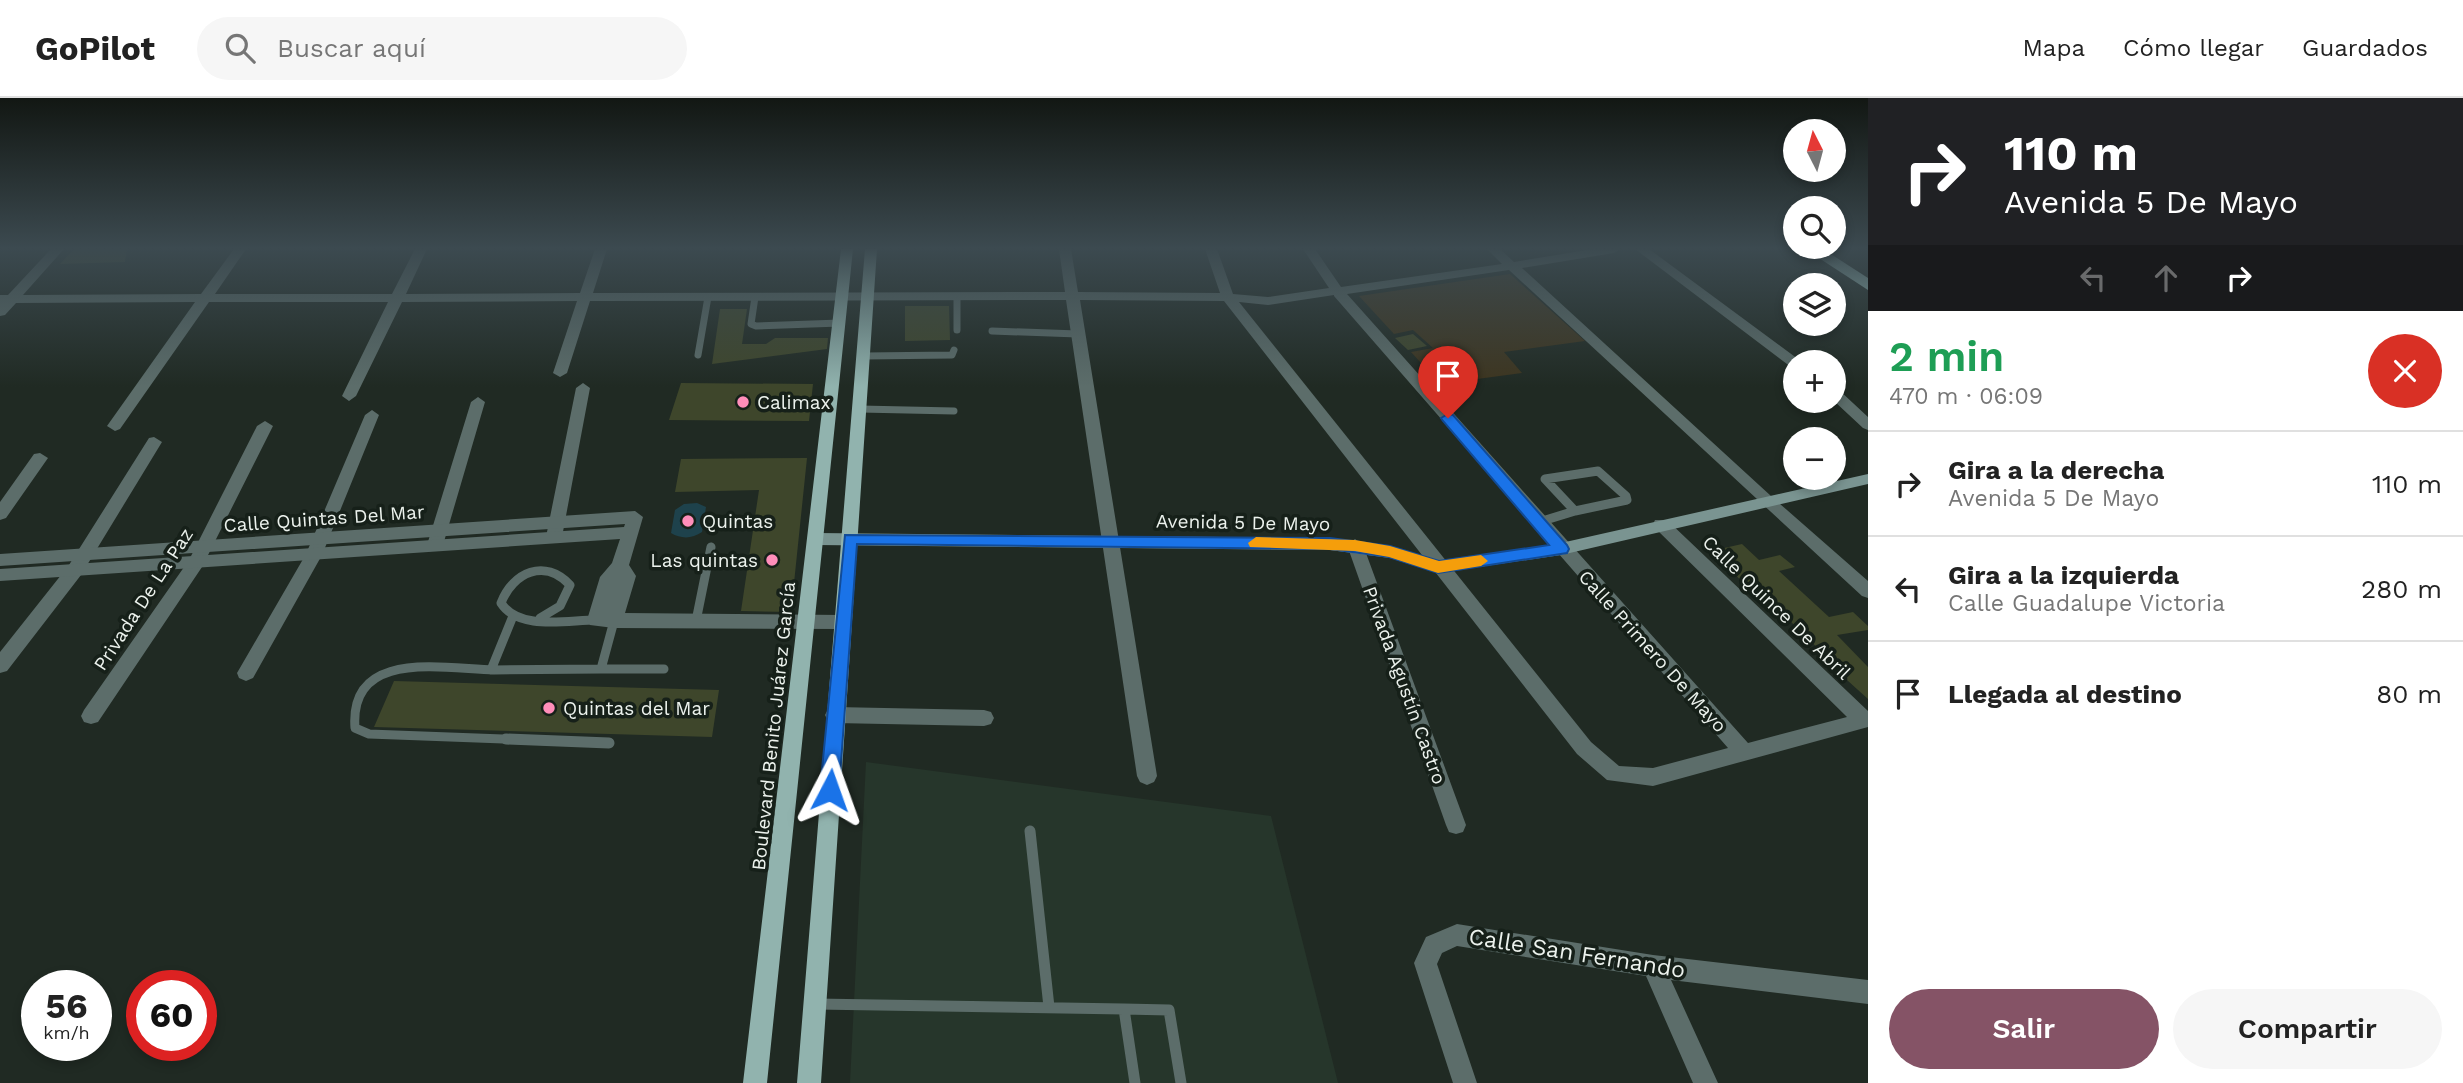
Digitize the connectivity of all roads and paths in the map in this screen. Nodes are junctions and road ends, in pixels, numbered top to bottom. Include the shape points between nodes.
1 (205, 295) edge
2 (398, 295) edge
3 (586, 295) edge
4 (1227, 295) edge
5 (1322, 295) edge
6 (1341, 295) edge
7 (1544, 295) edge
8 (1703, 295) edge
9 (1073, 296) junction
10 (708, 297) junction
11 (755, 297) junction
12 (843, 297) junction
13 (868, 297) junction
14 (957, 297) junction
15 (585, 298) junction
16 (1228, 298) junction
17 (202, 299) junction
18 (396, 299) junction
19 (5, 300) edge
20 (0, 312) edge
21 (840, 323) junction
22 (957, 330) dead end
23 (992, 331) dead end
24 (1078, 334) junction
25 (954, 350) dead end
26 (1783, 354) edge
27 (698, 355) dead end
28 (864, 356) junction
29 (560, 373) dead end
30 (583, 388) dead end
31 (349, 396) dead end
32 (478, 402) dead end
33 (1846, 404) edge
34 (860, 409) junction
35 (954, 411) dead end
36 (372, 415) dead end
37 (1868, 425) edge
38 (115, 426) dead end
39 (265, 426) dead end
40 (154, 442) dead end
41 (40, 458) dead end
42 (1868, 479) edge
43 (1765, 500) junction
44 (1575, 511) junction
45 (0, 514) edge
46 (1539, 522) junction
47 (1661, 524) junction
48 (555, 530) junction
49 (437, 538) junction
50 (816, 539) junction
51 (850, 539) junction
52 (1110, 541) junction
53 (1355, 545) junction
54 (317, 547) junction
55 (711, 547) dead end
56 (1562, 549) junction
57 (200, 556) junction
58 (0, 560) edge
59 (79, 563) junction
60 (1438, 567) junction
61 (0, 575) edge
62 (1868, 591) edge
63 (513, 616) junction
64 (540, 618) junction
65 (605, 621) junction
66 (696, 621) junction
67 (804, 622) junction
68 (843, 622) junction
69 (0, 666) edge
70 (601, 669) junction
71 (664, 669) dead end
72 (491, 670) junction
73 (246, 673) dead end
74 (835, 715) junction
75 (91, 716) dead end
76 (984, 718) dead end
77 (1866, 720) edge
78 (609, 743) dead end
79 (1745, 754) junction
80 (1147, 776) dead end
81 (1456, 825) dead end
82 (1030, 831) dead end
83 (1653, 966) junction
84 (1868, 992) edge
85 (814, 1004) junction
86 (1049, 1007) junction
87 (1124, 1009) junction
88 (755, 1083) edge
89 (809, 1083) edge
90 (1135, 1083) edge
91 (1181, 1083) edge
92 (1465, 1083) edge
93 (1706, 1083) edge

1 - 17 street
2 - 18 street
3 - 15 street
4 - 16 street
5 - 16 street via 1268,301
6 - 46 street, Calle Primero De Mayo
7 - 43 street
8 - 26 street
9 - 14 street
9 - 16 street
9 - 24 street
10 - 11 street
10 - 15 street
10 - 27 lane
11 - 12 street
11 - 21 lane via 751,324 756,326
12 - 13 street
12 - 21 main road, Boulevard Benito Juárez García
13 - 14 street
13 - 28 main road
14 - 22 lane
15 - 18 street
15 - 29 street
16 - 60 street
17 - 18 street
17 - 19 street
17 - 38 street
18 - 31 street
19 - 20 street
21 - 50 main road, Boulevard Benito Juárez García
23 - 24 lane
24 - 52 street
25 - 28 lane via 947,356
28 - 34 main road
30 - 48 street
32 - 49 street
33 - 37 street
34 - 35 lane
34 - 51 main road
36 - 54 street
39 - 57 street, Privada De La Paz
40 - 59 street
41 - 45 street
42 - 43 main road, Avenida 5 De Mayo
43 - 47 main road, Avenida 5 De Mayo
43 - 62 street
44 - 44 lane via 1627,500 1626,496 1598,471 1545,479
44 - 46 lane
46 - 56 street, Calle Primero De Mayo
47 - 56 main road, Avenida 5 De Mayo
47 - 77 street, Calle Quince De Abril
48 - 49 street, Calle Quintas Del Mar
48 - 65 street, Calle Quintas Del Mar via 633,524 620,566 627,576
49 - 54 street, Calle Quintas Del Mar
50 - 51 main road, Avenida 5 De Mayo
50 - 67 main road, Boulevard Benito Juárez García
51 - 52 main road, Avenida 5 De Mayo
51 - 68 main road
52 - 53 main road, Avenida 5 De Mayo
52 - 80 street
53 - 60 main road, Avenida 5 De Mayo
53 - 81 street, Privada Agustín Castro
54 - 57 street, Calle Quintas Del Mar
54 - 73 street
55 - 66 lane
56 - 60 main road, Avenida 5 De Mayo
56 - 79 street, Calle Primero De Mayo
57 - 59 street, Calle Quintas Del Mar
57 - 75 street, Privada De La Paz
58 - 59 street, Calle Quintas Del Mar
59 - 61 street, Calle Quintas Del Mar
59 - 69 street
60 - 79 street via 1584,748 1614,774 1653,777
63 - 64 lane
63 - 64 lane via 501,603 504,590 532,571 550,570 563,575 570,585 568,598 557,611
63 - 72 lane
64 - 65 lane
65 - 66 street
65 - 70 lane
66 - 67 street
67 - 68 street
67 - 88 main road, Boulevard Benito Juárez García
68 - 74 main road
70 - 71 lane
70 - 72 lane
72 - 78 lane via 416,667 383,673 367,683 353,710 355,728 369,734
74 - 76 street
74 - 85 main road
77 - 79 street
82 - 86 lane
83 - 84 street, Calle San Fernando
83 - 92 street, Calle San Fernando via 1457,935 1434,945 1425,963
83 - 93 street
85 - 86 lane
85 - 89 main road
86 - 87 lane
87 - 90 lane
87 - 91 lane via 1169,1010

